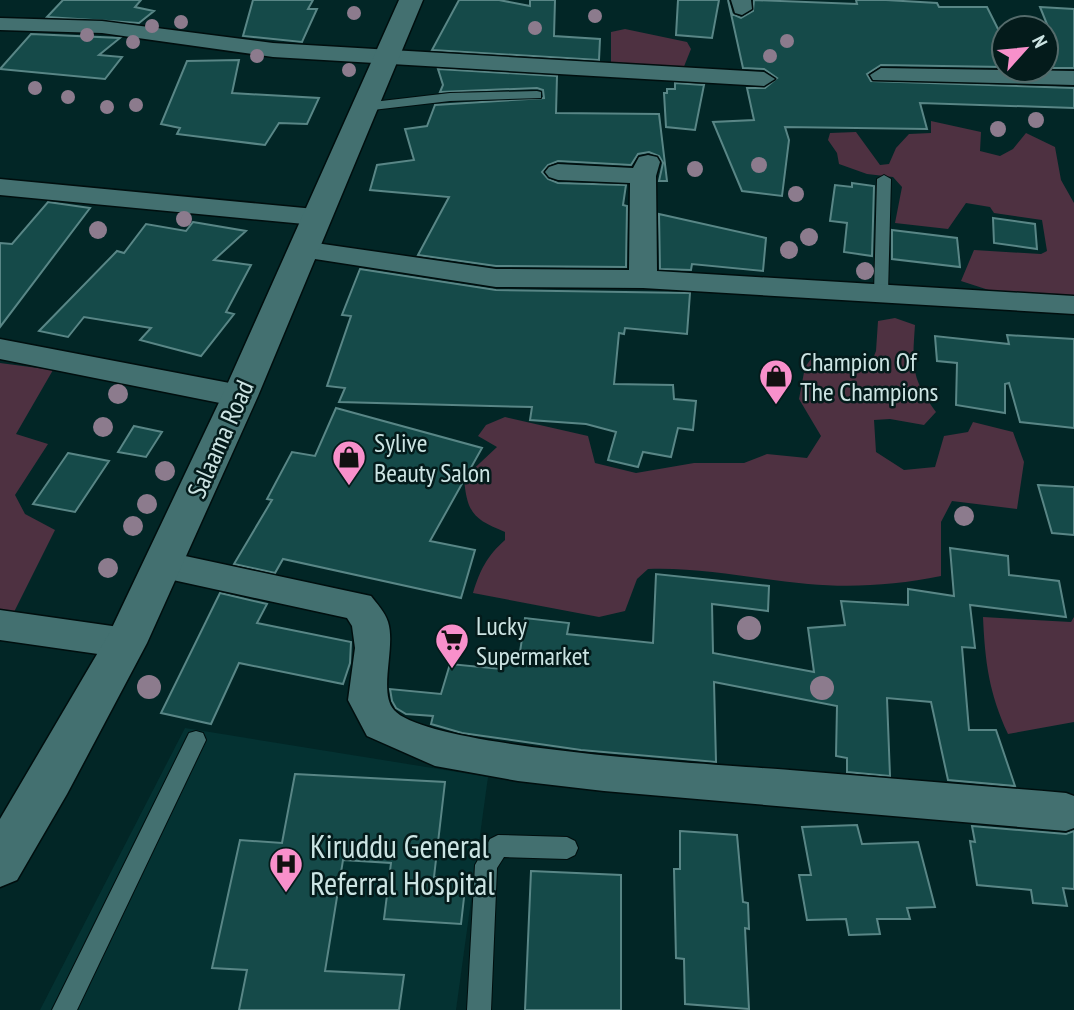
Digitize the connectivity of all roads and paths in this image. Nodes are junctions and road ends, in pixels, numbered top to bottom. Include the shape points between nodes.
1 (411, 0) edge
2 (44, 8) dead end
3 (0, 24) edge
4 (28, 24) junction
5 (386, 56) junction
6 (881, 75) dead end
7 (1074, 78) edge
8 (764, 79) dead end
9 (537, 95) dead end
10 (364, 107) junction
11 (558, 172) dead end
12 (884, 179) dead end
13 (0, 187) edge
14 (309, 233) junction
15 (643, 279) junction
16 (881, 293) junction
17 (1074, 305) edge
18 (0, 349) edge
19 (240, 396) junction
20 (162, 565) junction
21 (0, 625) edge
22 (126, 643) junction
23 (196, 740) dead end
24 (1066, 811) dead end
25 (567, 848) dead end
26 (0, 863) edge
27 (64, 1010) edge
28 (479, 1010) edge

1 - 5 main road, Salaama Road
2 - 4 street
3 - 4 street
4 - 5 street via 102,27 273,50
5 - 8 street
5 - 10 main road, Salaama Road
6 - 7 street
9 - 10 lane via 460,96
10 - 14 main road, Salaama Road
11 - 15 street via 646,169
12 - 16 lane
13 - 14 street
14 - 15 street via 496,278
14 - 19 main road, Salaama Road
15 - 16 street
16 - 17 street
18 - 19 street
19 - 20 main road, Salaama Road
20 - 22 main road, Salaama Road
20 - 24 street via 358,606 370,622 373,648 367,700 381,724 435,748 604,774
21 - 22 street
22 - 26 main road, Salaama Road
23 - 27 lane
25 - 28 lane via 498,846 486,865

